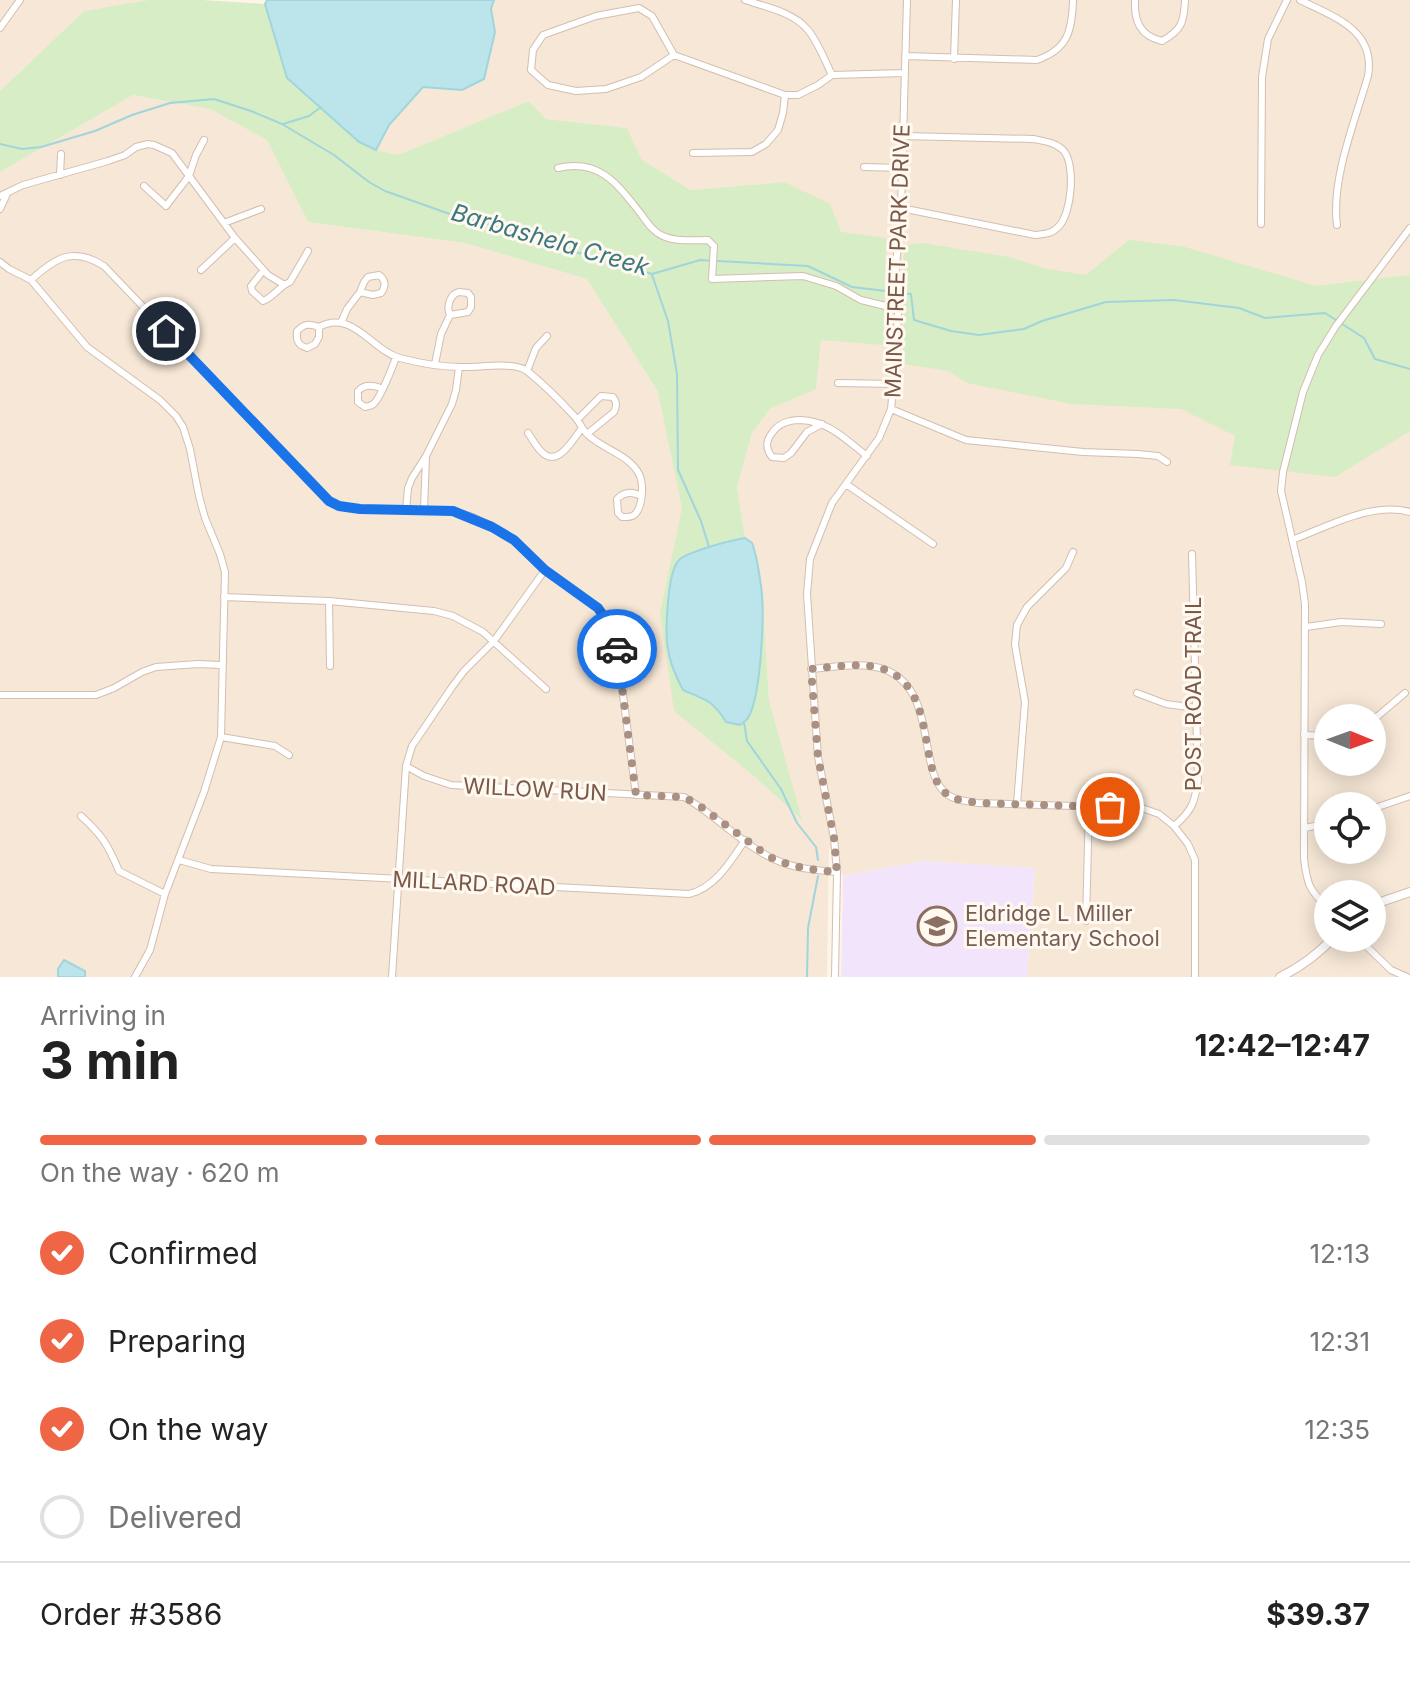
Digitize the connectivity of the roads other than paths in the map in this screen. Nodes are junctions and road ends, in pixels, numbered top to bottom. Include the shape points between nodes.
1 (6, 0) edge
2 (20, 0) edge
3 (745, 0) edge
4 (907, 0) edge
5 (956, 0) edge
6 (1073, 0) edge
7 (1135, 0) edge
8 (1185, 0) edge
9 (1287, 0) edge
10 (1300, 0) edge
11 (14, 7) junction
12 (0, 28) edge
13 (674, 55) junction
14 (905, 56) junction
15 (954, 59) junction
16 (905, 73) junction
17 (832, 75) junction
18 (785, 95) junction
19 (903, 136) junction
20 (204, 140) dead end
21 (693, 153) dead end
22 (61, 154) dead end
23 (864, 167) dead end
24 (558, 168) dead end
25 (902, 168) junction
26 (60, 175) junction
27 (189, 176) junction
28 (144, 186) dead end
29 (4, 195) edge
30 (901, 208) junction
31 (0, 209) edge
32 (261, 209) dead end
33 (224, 223) junction
34 (1261, 224) dead end
35 (1337, 225) dead end
36 (1410, 228) edge
37 (235, 238) junction
38 (308, 251) dead end
39 (0, 262) edge
40 (201, 270) dead end
41 (263, 271) junction
42 (31, 280) junction
43 (283, 284) junction
44 (360, 292) dead end
45 (898, 309) junction
46 (450, 315) junction
47 (341, 323) junction
48 (319, 327) dead end
49 (547, 336) dead end
50 (396, 357) junction
51 (435, 364) junction
52 (459, 367) junction
53 (527, 371) junction
54 (838, 383) dead end
55 (895, 384) junction
56 (381, 388) dead end
57 (891, 409) junction
58 (577, 420) junction
59 (822, 424) junction
60 (584, 431) junction
61 (528, 433) dead end
62 (426, 456) junction
63 (867, 456) junction
64 (1167, 462) dead end
65 (846, 484) junction
66 (641, 496) junction
67 (406, 510) junction
68 (424, 510) junction
69 (1410, 512) edge
70 (1292, 540) junction
71 (933, 544) dead end
72 (1073, 552) dead end
73 (1192, 554) dead end
74 (545, 570) junction
75 (224, 597) junction
76 (329, 601) junction
77 (1381, 624) dead end
78 (1306, 627) junction
79 (494, 641) junction
80 (221, 665) junction
81 (330, 666) dead end
82 (811, 669) junction
83 (546, 689) dead end
84 (1137, 693) dead end
85 (1405, 693) dead end
86 (0, 695) edge
87 (1197, 708) junction
88 (1386, 709) edge
89 (1304, 735) junction
90 (1314, 735) edge
91 (221, 737) junction
92 (289, 755) dead end
93 (406, 766) junction
94 (636, 795) junction
95 (1410, 796) edge
96 (1017, 804) junction
97 (1386, 804) edge
98 (1089, 806) junction
99 (81, 816) dead end
100 (1174, 826) junction
101 (1314, 826) edge
102 (1305, 828) junction
103 (745, 840) junction
104 (179, 860) junction
105 (837, 872) junction
106 (398, 879) junction
107 (1410, 892) edge
108 (165, 894) junction
109 (1314, 894) edge
110 (1386, 900) edge
111 (1086, 921) dead end
112 (1318, 952) edge
113 (1372, 952) edge
114 (135, 977) edge
115 (392, 977) edge
116 (835, 977) edge
117 (1195, 977) edge
118 (1280, 977) edge
119 (1407, 977) edge

1 - 11 street
2 - 11 street
3 - 17 street via 798,21
4 - 14 street, MAINSTREET PARK DRIVE
5 - 15 street
6 - 15 street via 1069,34 1052,55 1037,60
7 - 8 street via 1141,31 1162,41 1183,23
9 - 34 street via 1268,39 1262,77
10 - 35 street via 1350,27 1368,51 1368,76 1337,187
11 - 12 street
13 - 13 street via 652,16 639,8 543,35 533,50 531,70 548,85 576,91 606,89 641,77
13 - 18 street
14 - 15 street
14 - 16 street, MAINSTREET PARK DRIVE
16 - 17 street
16 - 19 street, MAINSTREET PARK DRIVE
17 - 18 street via 798,95
18 - 21 street via 778,130 766,144 752,152
19 - 25 street, MAINSTREET PARK DRIVE
19 - 30 street via 1050,142 1070,163 1070,184 1067,213 1051,233 1035,235
20 - 27 street
22 - 26 street
23 - 25 street
24 - 45 street via 600,170 655,232 672,239 708,240 714,246 712,279 803,276
25 - 30 street, MAINSTREET PARK DRIVE
26 - 27 street via 148,144 172,153
26 - 29 street
27 - 28 street via 166,206
27 - 33 street
29 - 31 street
30 - 45 street, MAINSTREET PARK DRIVE
32 - 33 street
33 - 37 street
36 - 70 street via 1336,326 1303,392 1281,491
37 - 40 street
37 - 41 street
38 - 43 street via 290,282
39 - 42 street
41 - 43 street
41 - 43 street via 251,286 263,301
42 - 67 street via 62,257 95,260 329,501 360,509
42 - 75 street via 87,347 160,400 183,427 205,518 225,572
44 - 47 street
45 - 55 street, MAINSTREET PARK DRIVE
46 - 46 street via 468,312 468,293 452,296
46 - 51 street
47 - 48 street
47 - 50 street
49 - 53 street
50 - 51 street
50 - 56 street
51 - 52 street
52 - 53 street
52 - 62 street via 452,404
53 - 58 street
54 - 55 street
55 - 57 street, MAINSTREET PARK DRIVE
57 - 63 street, MAINSTREET PARK DRIVE
57 - 64 street via 966,440 1158,456
58 - 60 street
58 - 60 street via 601,396 616,401 614,412
59 - 59 street via 790,420 769,439 768,451 784,458 807,432
59 - 63 street
60 - 61 street via 549,457
60 - 66 street via 636,470
62 - 67 street via 408,488
62 - 68 street
63 - 65 street, MAINSTREET PARK DRIVE
65 - 71 street
65 - 82 street, MAINSTREET PARK DRIVE via 832,503 810,559
66 - 66 street via 634,515 618,513 621,495
67 - 68 street
68 - 74 street via 453,511 492,527
69 - 70 street via 1368,511
70 - 78 street
72 - 96 street via 1066,568 1027,607 1017,625 1015,645 1025,702
73 - 87 street, POST ROAD TRAIL
74 - 79 street
74 - 94 street via 598,608 613,632
75 - 76 street
75 - 80 street
76 - 79 street via 434,611 468,623
76 - 81 street
77 - 78 street
78 - 89 street
79 - 83 street
79 - 93 street via 452,687 412,746
80 - 86 street via 156,667 96,695
80 - 91 street
82 - 96 street via 887,670 918,704 931,764 945,793 958,800
82 - 105 street, MAINSTREET PARK DRIVE via 818,757
84 - 87 street
85 - 88 street
87 - 100 street, POST ROAD TRAIL via 1195,799
89 - 90 street
89 - 102 street
91 - 92 street via 275,746
91 - 104 street
93 - 94 street, WILLOW RUN via 451,785
93 - 106 street
94 - 103 street, WILLOW RUN via 684,797
95 - 97 street
96 - 98 street
98 - 100 street via 1142,808
98 - 111 street
99 - 108 street via 106,842 119,871
100 - 117 street via 1195,860
101 - 102 street
102 - 109 street via 1306,880
103 - 105 street, WILLOW RUN via 780,862
103 - 106 street, MILLARD ROAD via 707,887 689,894
104 - 106 street, MILLARD ROAD via 211,869
104 - 108 street
105 - 116 street, MAINSTREET PARK DRIVE
106 - 115 street
107 - 110 street
108 - 114 street via 150,950
112 - 118 street
113 - 119 street

